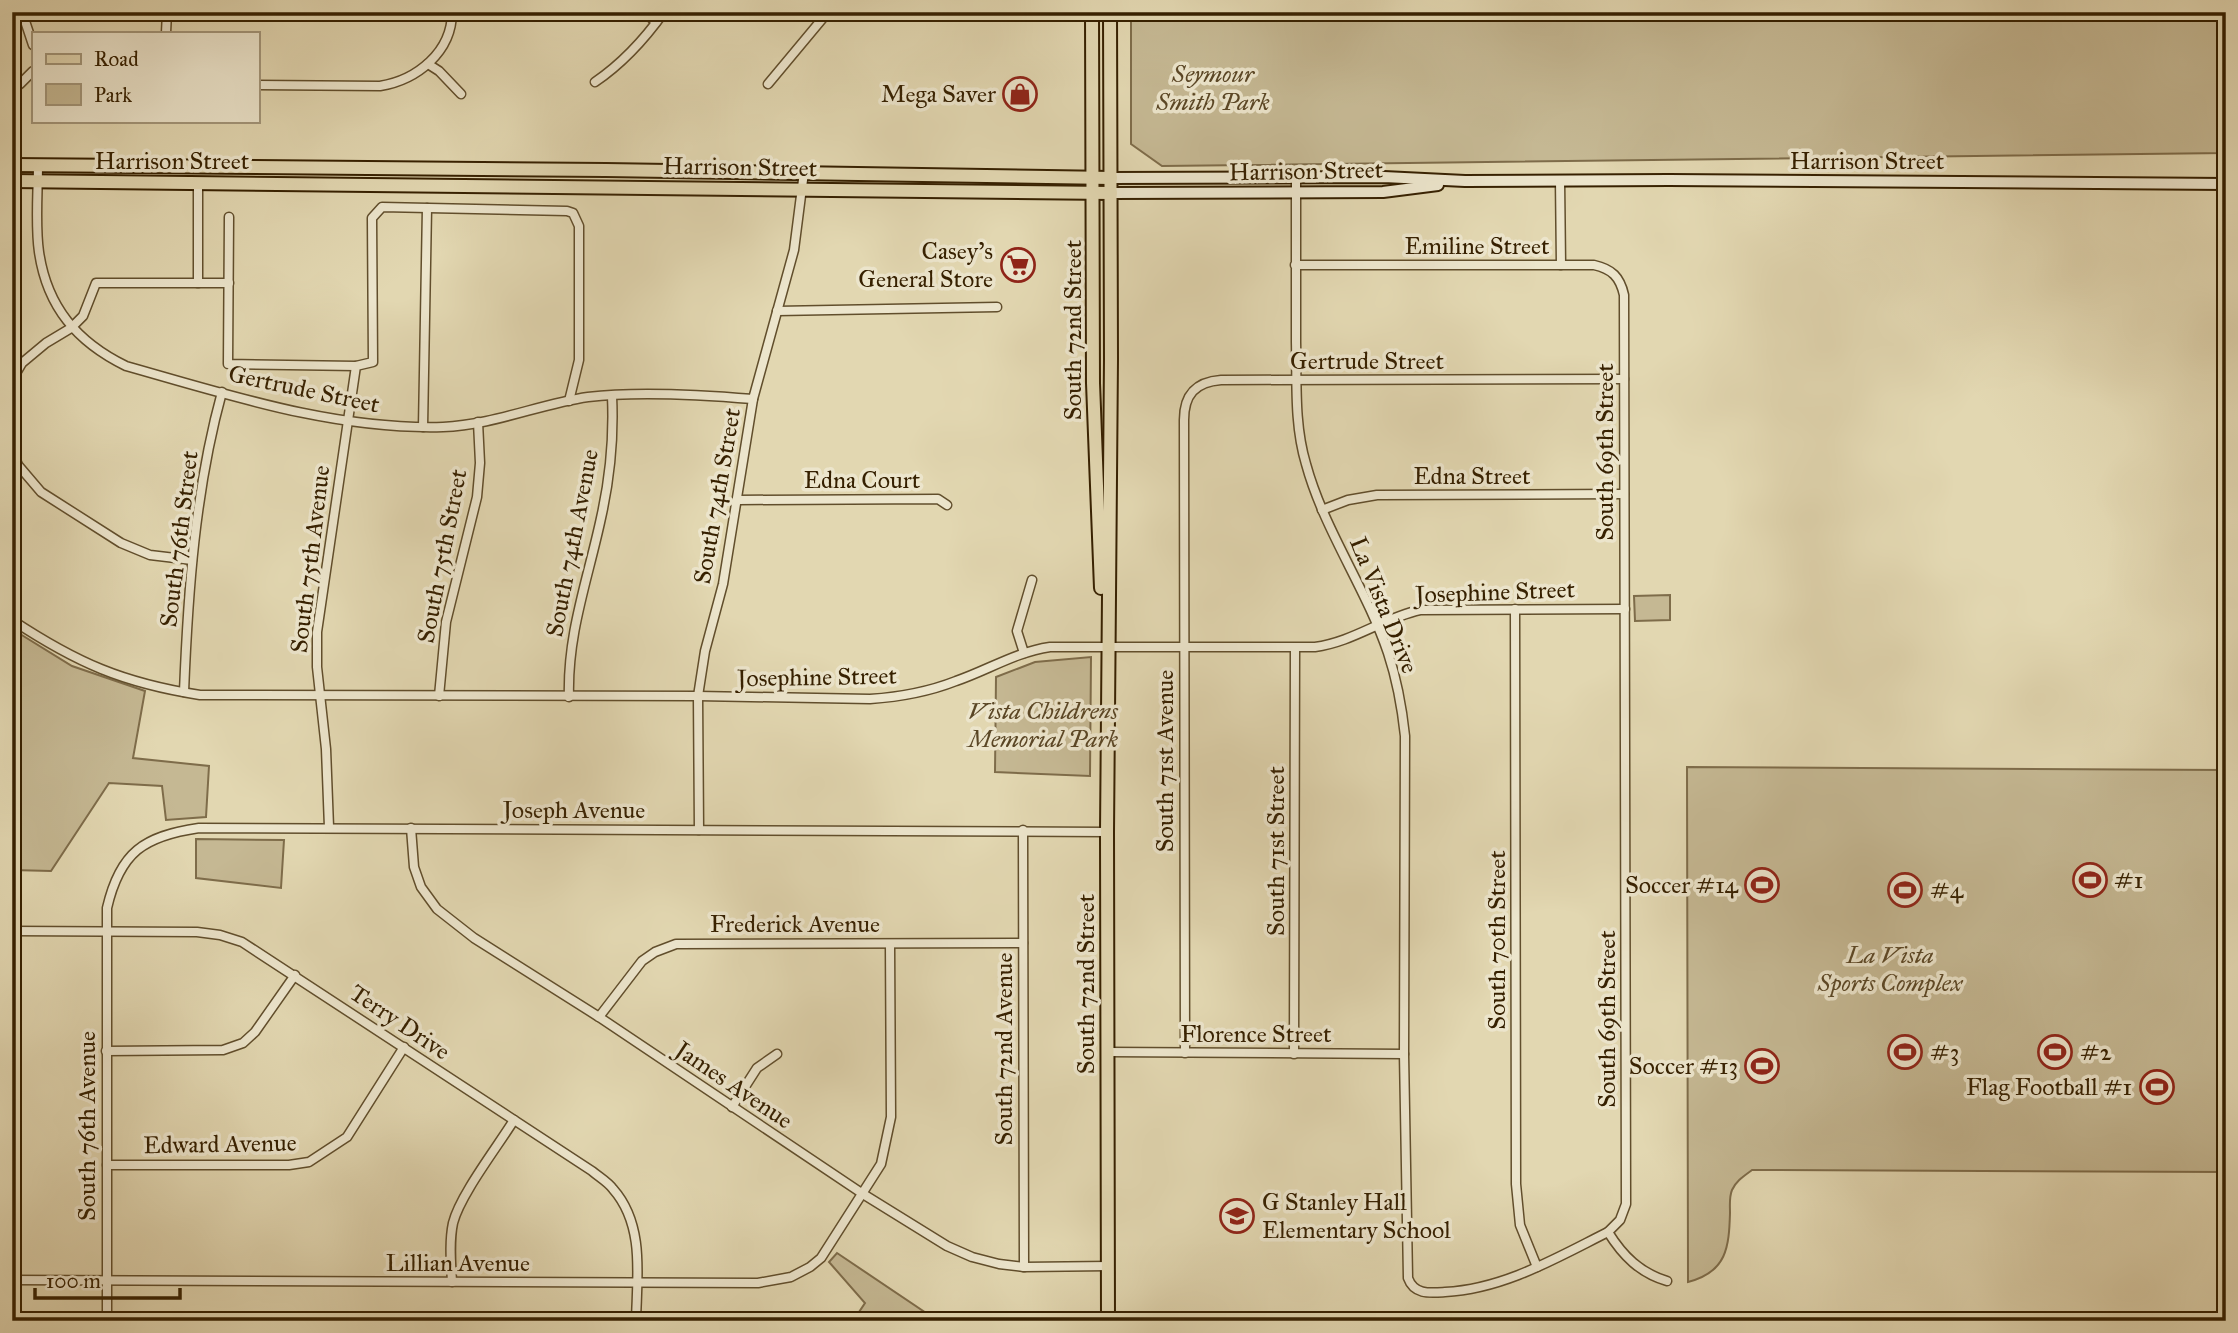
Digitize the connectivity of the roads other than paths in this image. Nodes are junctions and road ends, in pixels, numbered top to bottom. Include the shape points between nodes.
1 (22, 12) edge
2 (167, 12) edge
3 (452, 12) edge
4 (643, 12) edge
5 (664, 12) edge
6 (828, 12) edge
7 (1093, 12) edge
8 (1110, 12) edge
9 (656, 23) junction
10 (166, 32) edge
11 (32, 43) edge
12 (428, 64) junction
13 (32, 72) edge
14 (595, 82) dead end
15 (20, 84) dead end
16 (768, 84) dead end
17 (259, 85) edge
18 (461, 94) dead end
19 (12, 165) edge
20 (38, 165) junction
21 (804, 172) junction
22 (1093, 178) junction
23 (1111, 178) junction
24 (1296, 178) junction
25 (1560, 180) junction
26 (12, 181) edge
27 (38, 181) junction
28 (1465, 181) junction
29 (198, 182) junction
30 (2226, 184) edge
31 (802, 189) junction
32 (1094, 193) junction
33 (1111, 193) junction
34 (1296, 193) junction
35 (426, 208) junction
36 (229, 217) dead end
37 (1295, 265) junction
38 (1561, 265) junction
39 (198, 283) junction
40 (229, 283) junction
41 (997, 307) dead end
42 (777, 311) junction
43 (1625, 313) joint
44 (71, 328) junction
45 (356, 366) junction
46 (1624, 379) junction
47 (12, 380) edge
48 (1297, 380) junction
49 (222, 392) junction
50 (612, 396) junction
51 (753, 400) junction
52 (569, 401) junction
53 (348, 421) junction
54 (478, 422) junction
55 (423, 427) junction
56 (12, 450) edge
57 (1185, 468) joint
58 (1624, 494) junction
59 (738, 500) junction
60 (947, 506) dead end
61 (1322, 510) junction
62 (192, 560) junction
63 (1032, 580) dead end
64 (1515, 609) junction
65 (1625, 609) junction
66 (12, 620) edge
67 (1377, 625) junction
68 (1108, 647) junction
69 (1185, 648) junction
70 (1295, 648) junction
71 (1024, 653) junction
72 (184, 692) junction
73 (319, 694) junction
74 (698, 695) junction
75 (439, 696) junction
76 (569, 697) junction
77 (328, 827) junction
78 (411, 828) junction
79 (699, 830) junction
80 (1023, 830) junction
81 (1107, 832) junction
82 (12, 931) edge
83 (106, 932) junction
84 (1023, 943) junction
85 (890, 944) junction
86 (295, 975) junction
87 (599, 1017) junction
88 (404, 1047) junction
89 (106, 1051) junction
90 (1108, 1052) junction
91 (1185, 1053) junction
92 (777, 1054) dead end
93 (1294, 1054) junction
94 (1404, 1055) junction
95 (732, 1107) junction
96 (514, 1121) junction
97 (107, 1165) junction
98 (863, 1194) junction
99 (1608, 1232) junction
100 (1109, 1266) junction
101 (1024, 1267) junction
102 (1537, 1267) junction
103 (12, 1280) edge
104 (107, 1280) junction
105 (1667, 1281) dead end
106 (452, 1282) junction
107 (637, 1282) junction
108 (107, 1321) edge
109 (636, 1321) edge
110 (1108, 1321) edge

1 - 11 street
2 - 10 street
3 - 12 street via 449,34
4 - 9 street
5 - 9 street
6 - 16 street
7 - 22 main road, South 72nd Street
8 - 23 main road, South 72nd Street
9 - 14 street via 629,55
12 - 17 street via 405,79 380,86
12 - 18 street
13 - 15 street
19 - 20 main road, Harrison Street
20 - 21 main road, Harrison Street
20 - 27 street, Gertrude Street
21 - 22 main road, Harrison Street
21 - 31 street, South 74th Street
22 - 23 main road, Harrison Street
22 - 32 main road, South 72nd Street
23 - 24 main road, Harrison Street
23 - 33 main road, South 72nd Street
24 - 28 main road, Harrison Street
24 - 34 street, La Vista Drive
25 - 28 main road, Harrison Street
25 - 30 main road, Harrison Street
25 - 38 street
26 - 27 main road, Harrison Street
27 - 29 main road, Harrison Street
27 - 44 street, Gertrude Street via 39,251 52,297
28 - 34 main road, Harrison Street via 1383,192
29 - 31 main road, Harrison Street
29 - 39 street
31 - 32 main road, Harrison Street
31 - 42 street, South 74th Street via 794,250
32 - 33 main road, Harrison Street
32 - 68 main road, South 72nd Street via 1093,383
33 - 34 main road, Harrison Street
33 - 68 main road, South 72nd Street
34 - 37 street, La Vista Drive
35 - 45 street via 382,207 372,218 373,362
35 - 52 street via 573,214 579,226 579,360
35 - 55 street
36 - 40 street
37 - 38 street, Emiline Street
37 - 48 street, La Vista Drive
38 - 43 street, Emiline Street via 1594,265 1611,271 1622,286
39 - 40 street
39 - 44 street via 96,283 83,316
40 - 45 street via 228,364
41 - 42 street
42 - 51 street, South 74th Street
43 - 46 street, South 69th Street
44 - 47 street via 22,363
44 - 49 street, Gertrude Street via 103,355 126,366
45 - 53 street, South 75th Avenue
46 - 48 street, Gertrude Street
46 - 58 street, South 69th Street
48 - 57 street, Gertrude Street via 1214,381 1197,387 1185,403
48 - 61 street, La Vista Drive via 1303,451
49 - 53 street, Gertrude Street
49 - 62 street, South 76th Street
50 - 51 street, Gertrude Street
50 - 52 street, Gertrude Street
50 - 76 street, South 74th Avenue via 610,467 573,627
51 - 59 street, South 74th Street
52 - 54 street, Gertrude Street
53 - 55 street, Gertrude Street
53 - 73 street, South 75th Avenue via 317,632
54 - 55 street, Gertrude Street
54 - 75 street, South 75th Street via 477,497 446,622
56 - 62 street via 18,465 41,492 121,543 150,555
57 - 69 street, South 71st Avenue
58 - 61 street, Edna Street via 1377,495
58 - 65 street, South 69th Street
59 - 60 street, Edna Court via 938,499
59 - 74 street, South 74th Street
61 - 67 street, La Vista Drive
62 - 72 street, South 76th Street
63 - 71 street via 1017,631
64 - 65 street, Josephine Street
64 - 67 street, Josephine Street via 1420,610
64 - 102 street, South 70th Street via 1517,1195 1523,1235
65 - 99 street, South 69th Street via 1627,1192 1622,1216
66 - 72 street, Josephine Street via 98,669
67 - 70 street, Josephine Street via 1333,644
67 - 94 street, La Vista Drive via 1395,675 1405,736
68 - 69 street, Josephine Street
68 - 71 street, Josephine Street via 1049,647
68 - 81 main road, South 72nd Street
69 - 70 street, Josephine Street
69 - 91 street, South 71st Avenue
70 - 93 street, South 71st Street
71 - 74 street, Josephine Street via 929,691 896,698
72 - 73 street, Josephine Street
73 - 75 street, Josephine Street
73 - 77 street, South 75th Avenue
74 - 76 street, Josephine Street
74 - 79 street, South 74th Street
75 - 76 street, Josephine Street
77 - 78 street, Joseph Avenue
77 - 83 street, Joseph Avenue via 199,828 151,840 125,863 112,885
78 - 79 street, Joseph Avenue
78 - 87 street, James Avenue via 414,867 437,909 474,938
79 - 80 street, Joseph Avenue
80 - 81 street, Joseph Avenue
80 - 84 street, South 72nd Avenue
81 - 90 main road, South 72nd Street
82 - 83 street, Terry Drive
83 - 86 street, Terry Drive via 220,935 242,942
83 - 89 street, South 76th Avenue
84 - 85 street, Frederick Avenue
84 - 101 street, South 72nd Avenue
85 - 87 street, Frederick Avenue via 676,944 642,961
85 - 98 street, Lillian Avenue via 891,1117 881,1164
86 - 88 street, Terry Drive
86 - 89 street via 256,1032 243,1043 223,1050
87 - 95 street, James Avenue
88 - 96 street, Terry Drive
88 - 97 street, Edward Avenue via 347,1137 309,1162
89 - 97 street, South 76th Avenue
90 - 91 street, Florence Street
90 - 100 main road, South 72nd Street
91 - 93 street, Florence Street
92 - 95 street via 757,1068
93 - 94 street, Florence Street
94 - 102 street, La Vista Drive via 1410,1283 1428,1293 1467,1290
95 - 98 street, James Avenue
96 - 106 street via 453,1221
96 - 107 street, Terry Drive via 613,1188 634,1230
97 - 104 street, South 76th Avenue
98 - 101 street, James Avenue via 947,1246 990,1262
98 - 107 street, Lillian Avenue via 821,1258 785,1279
99 - 102 street
99 - 105 street via 1640,1270
100 - 101 street, James Avenue
100 - 110 main road, South 72nd Street
103 - 104 street, Lillian Avenue
104 - 106 street, Lillian Avenue
104 - 108 street, South 76th Avenue
106 - 107 street, Lillian Avenue
107 - 109 street, Terry Drive

